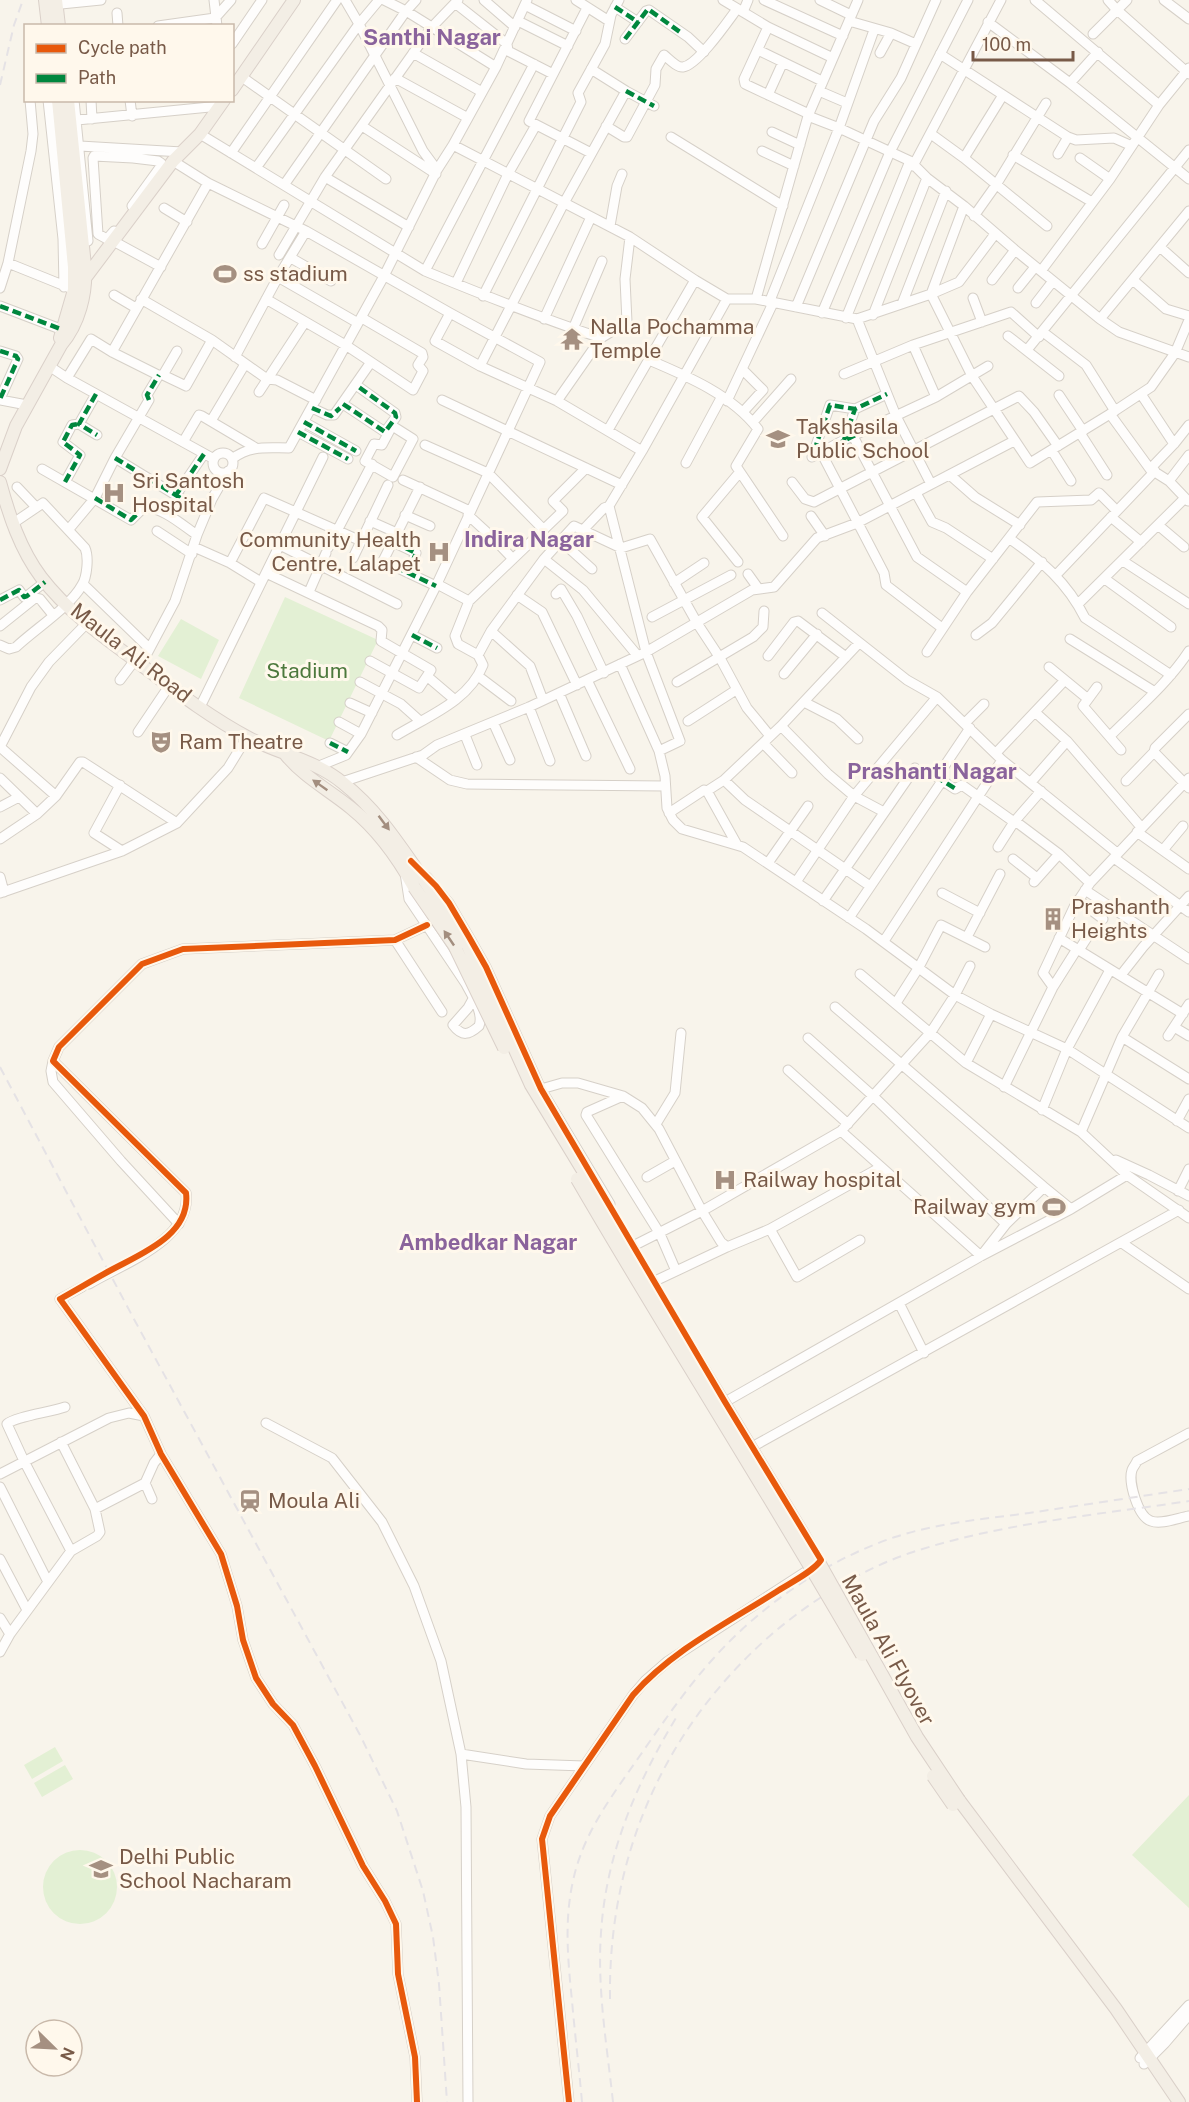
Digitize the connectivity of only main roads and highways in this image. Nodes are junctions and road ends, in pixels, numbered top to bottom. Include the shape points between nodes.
1 (45, 0) edge
2 (294, 0) edge
3 (59, 2) edge
4 (48, 24) edge
5 (59, 24) edge
6 (234, 87) edge
7 (58, 102) edge
8 (68, 102) edge
9 (222, 103) edge
10 (79, 279) junction
11 (74, 310) junction
12 (61, 345) junction
13 (0, 466) edge
14 (0, 482) edge
15 (286, 755) junction
16 (361, 799) junction
17 (352, 809) junction
18 (395, 847) junction
19 (408, 866) joint
20 (1145, 2058) junction
21 (1170, 2102) edge
22 (1179, 2102) edge

1 - 4 main road
2 - 6 main road
3 - 5 main road
7 - 10 main road
8 - 10 main road
9 - 10 main road via 115,242
10 - 11 main road
11 - 12 main road via 69,334
11 - 12 main road via 63,330
12 - 13 main road via 16,426
14 - 15 main road, Maula Ali Road via 12,524 29,559 45,582 86,624 200,707
15 - 16 main road, Maula Ali Road via 323,765
17 -> 15 main road, Maula Ali Road via 298,770
16 - 17 main road
16 -> 18 main road, Maula Ali Road via 379,816
17 - 18 main road, Maula Ali Road
18 - 19 main road, Maula Ali Road
19 - 20 main road, Maula Ali Flyover, bridge via 468,946 531,1085 802,1532 956,1803 1056,1927
20 - 21 main road
20 - 22 main road

